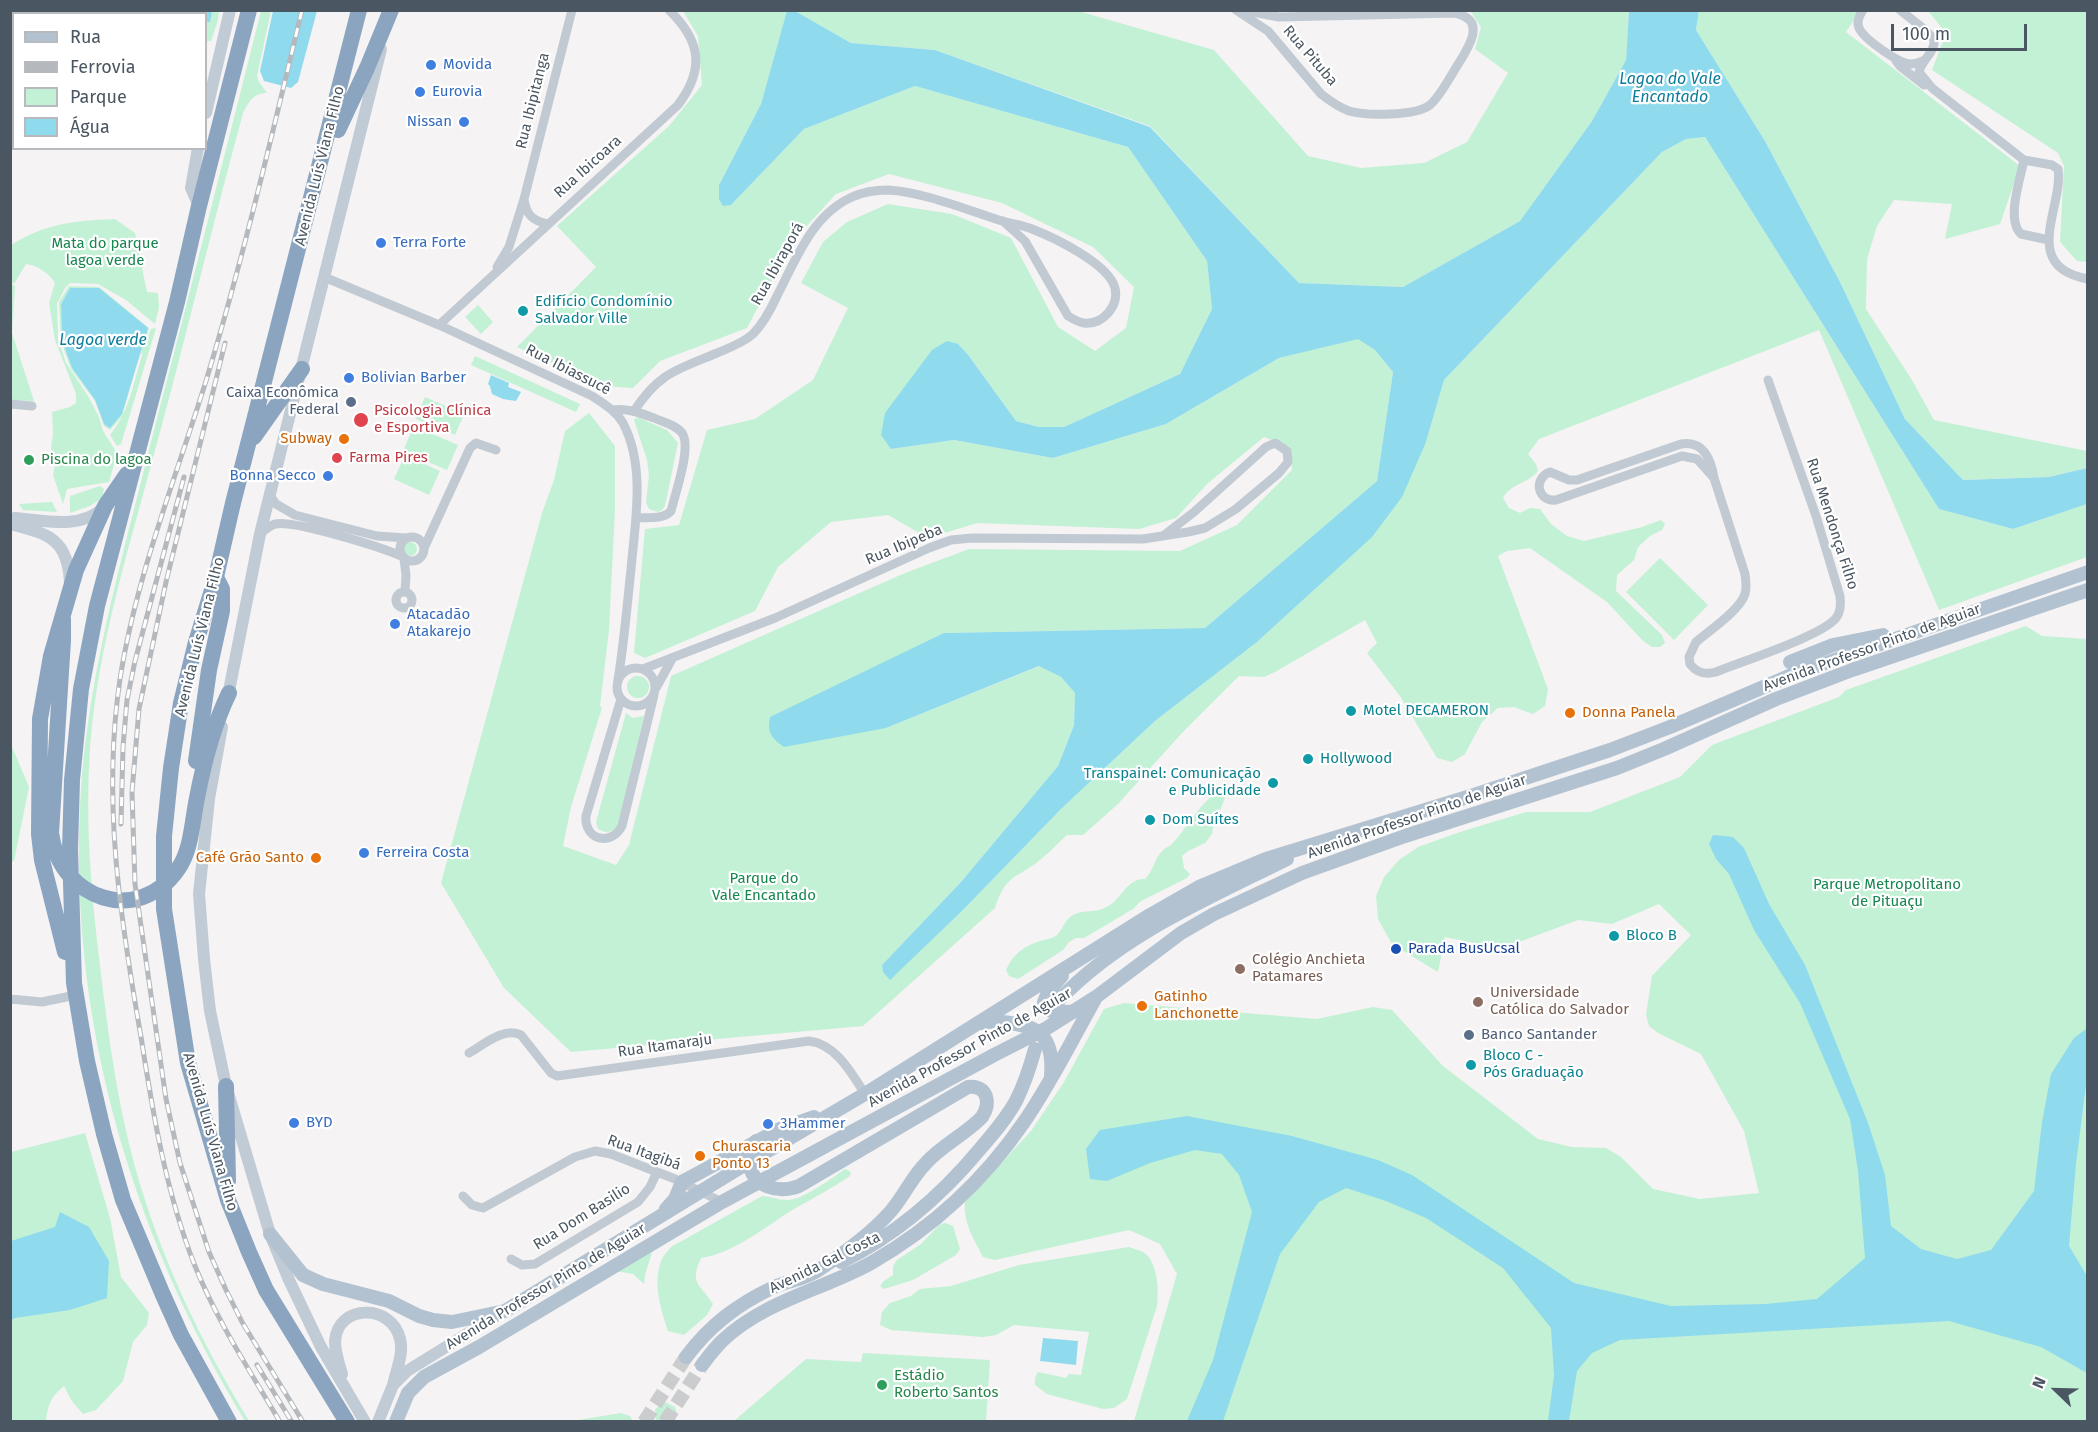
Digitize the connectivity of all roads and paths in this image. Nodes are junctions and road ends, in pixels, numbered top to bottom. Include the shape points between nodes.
1 (230, 10) edge
2 (249, 10) edge
3 (359, 10) edge
4 (391, 10) edge
5 (572, 10) edge
6 (669, 10) edge
7 (1236, 10) edge
8 (1242, 10) edge
9 (1863, 10) edge
10 (1900, 10) edge
11 (1279, 17) junction
12 (1272, 36) junction
13 (1894, 58) junction
14 (1925, 60) junction
15 (1932, 88) junction
16 (207, 109) edge
17 (198, 150) edge
18 (2024, 160) junction
19 (317, 177) junction
20 (524, 199) junction
21 (199, 206) junction
22 (1003, 221) junction
23 (548, 224) junction
24 (2049, 240) junction
25 (324, 277) junction
26 (491, 277) junction
27 (2088, 279) edge
28 (439, 324) junction
29 (302, 369) junction
30 (1768, 380) dead end
31 (10, 404) edge
32 (32, 406) dead end
33 (613, 410) junction
34 (634, 411) junction
35 (249, 445) junction
36 (496, 450) dead end
37 (133, 466) junction
38 (1714, 478) junction
39 (269, 494) junction
40 (105, 506) junction
41 (636, 518) junction
42 (10, 519) edge
43 (10, 524) edge
44 (432, 528) junction
45 (260, 534) junction
46 (1163, 536) junction
47 (410, 538) junction
48 (424, 548) junction
49 (402, 557) junction
50 (416, 561) junction
51 (2088, 572) edge
52 (406, 575) junction
53 (216, 577) junction
54 (2088, 590) edge
55 (70, 592) junction
56 (405, 592) dead end
57 (63, 619) junction
58 (1929, 626) junction
59 (1799, 639) junction
60 (624, 642) junction
61 (1782, 646) junction
62 (1806, 656) junction
63 (672, 659) junction
64 (1792, 668) junction
65 (631, 669) junction
66 (643, 669) junction
67 (618, 680) junction
68 (1800, 690) junction
69 (655, 692) junction
70 (229, 693) junction
71 (621, 699) junction
72 (190, 834) junction
73 (1318, 842) junction
74 (1076, 962) junction
75 (75, 989) junction
76 (1096, 997) junction
77 (10, 999) edge
78 (1059, 1000) dead end
79 (1072, 1012) junction
80 (1005, 1022) junction
81 (980, 1023) junction
82 (1038, 1033) junction
83 (1035, 1049) dead end
84 (469, 1053) dead end
85 (994, 1054) junction
86 (1051, 1078) junction
87 (226, 1086) junction
88 (865, 1094) junction
89 (841, 1108) junction
90 (756, 1141) junction
91 (749, 1162) junction
92 (657, 1172) junction
93 (682, 1182) junction
94 (760, 1183) junction
95 (701, 1192) junction
96 (463, 1196) dead end
97 (228, 1200) junction
98 (722, 1202) junction
99 (659, 1217) junction
100 (270, 1234) junction
101 (511, 1259) dead end
102 (814, 1273) junction
103 (506, 1311) junction
104 (686, 1357) tunnel mouth
105 (702, 1365) tunnel mouth
106 (393, 1385) junction
107 (348, 1392) junction
108 (379, 1418) edge
109 (229, 1422) edge
110 (346, 1422) edge
111 (365, 1422) edge
112 (396, 1422) edge

1 - 16 main road
2 - 21 highway
3 - 19 highway, Avenida Luís Viana Filho
4 - 19 highway
4 - 25 main road, Avenida Luís Viana Filho
5 - 20 street, Rua Ibipitanga
6 - 23 street, Rua Ibicoara via 685,29 697,57 688,92
7 - 12 street, Rua Pituba
8 - 11 street, Rua Pituba
9 - 13 street via 1859,28
10 - 14 street via 1934,39 1933,50
11 - 12 street
11 - 12 street, Rua Pituba via 1454,12 1470,21 1474,35 1435,100 1412,113 1351,111 1330,102
13 - 14 street via 1909,64
13 - 15 street via 1922,84
14 - 15 street via 1919,72
15 - 18 street
17 - 21 main road via 191,188
18 - 24 street via 2014,224 2021,234
18 - 24 street via 2058,169
19 - 35 highway, Avenida Luís Viana Filho
20 - 23 street via 528,215
20 - 26 street, Rua Ibipitanga via 509,247
21 - 37 highway
22 - 22 street, Rua Ibiraporá via 1052,238 1107,273 1116,293 1111,311 1086,324 1068,316 1025,241
22 - 34 street, Rua Ibiraporá via 909,193 888,190 854,196 839,204 812,231 752,335 666,375
23 - 26 street, Rua Ibicoara
24 - 27 street via 2051,253 2061,267
25 - 28 street, Rua Ibiassucê
25 - 29 main road, Avenida Luís Viana Filho
26 - 28 street, Rua Ibicoara
28 - 33 street, Rua Ibiassucê via 592,396
29 - 35 highway
29 - 39 main road, Avenida Luís Viana Filho
30 - 59 street, Rua Mendonça Filho via 1816,516 1841,604 1836,618
31 - 32 street
33 - 34 street
33 - 41 street, Rua Ibiassucê via 624,425 633,452
34 - 41 street via 677,428 686,446 671,511 661,517
35 - 53 highway, Avenida Luís Viana Filho
36 - 44 street via 472,445
37 - 40 highway
37 - 75 highway via 97,606 81,690 70,849
38 - 38 street via 1705,452 1689,442 1577,480 1550,472 1542,476 1539,485 1542,495 1556,500 1682,456 1697,459
38 - 61 street, Rua Mendonça Filho via 1747,585 1738,607 1696,642 1690,664 1709,674
39 - 45 main road, Avenida Luís Viana Filho
39 - 47 street via 276,504 294,515 377,536
40 - 42 main road via 91,517 72,522
40 - 55 highway via 84,549
41 - 60 street, Rua Ibiassucê
43 - 55 main road via 37,530 54,539 65,556
44 - 47 street
44 - 48 street
45 - 49 street via 274,525 292,525 376,546
45 - 70 main road, Avenida Luís Viana Filho
46 - 46 street, Rua Ibipeba via 1205,528 1221,519 1285,468 1287,451 1275,443 1266,447
46 - 63 street, Rua Ibipeba via 951,540
47 - 48 street via 421,541
47 - 49 street via 400,544
48 - 50 street via 423,556
49 - 50 street
49 - 52 street
50 - 52 street
51 - 58 main road, Avenida Professor Pinto de Aguiar
52 - 56 street
53 - 72 highway via 222,588 222,611 199,738
53 - 97 highway, Avenida Luís Viana Filho via 196,642 178,725 164,836 164,909 189,1063
54 - 68 main road, Avenida Professor Pinto de Aguiar
55 - 57 highway
57 - 72 highway via 51,833 53,849 65,871 88,892 122,900 138,898 157,889 180,867
57 - 75 highway via 51,656 40,719 39,834 44,869
58 - 62 main road via 1833,645
58 - 64 main road, Avenida Professor Pinto de Aguiar
59 - 61 street, Rua Mendonça Filho
59 - 62 street
60 - 65 street, Rua Ibiassucê
60 - 67 street, Rua Ibiassucê
61 - 64 street
62 - 64 main road
63 - 66 street, Rua Ibipeba
63 - 69 street
64 - 68 street
64 - 73 main road, Avenida Professor Pinto de Aguiar via 1663,730 1610,750
65 - 66 street
65 - 67 street
66 - 69 street via 652,676
67 - 71 street
68 - 76 main road, Avenida Professor Pinto de Aguiar via 1617,768 1302,873 1199,922
69 - 71 street via 647,704 636,707
69 - 71 street via 622,826 610,838 600,839 591,834 586,816
70 - 72 highway via 209,744
70 - 87 main road, Avenida Luís Viana Filho via 209,799 199,894 210,1011
73 - 74 main road, Avenida Professor Pinto de Aguiar via 1199,887
73 - 78 main road via 1164,922 1086,973
74 - 79 main road via 1051,988 1044,1002 1051,1011
74 - 81 main road, Avenida Professor Pinto de Aguiar
75 - 77 street via 42,1002
75 - 109 highway via 87,1061 123,1200 181,1335
76 - 79 main road, Avenida Professor Pinto de Aguiar
76 - 86 main road, Avenida Gal Costa
79 - 82 main road, Avenida Professor Pinto de Aguiar
80 - 81 main road
80 - 82 main road
80 - 85 main road via 1011,1033
81 - 88 main road, Avenida Professor Pinto de Aguiar
82 - 85 main road, Avenida Professor Pinto de Aguiar
82 - 86 main road via 1050,1052
83 - 102 main road via 1016,1101 963,1170 897,1230
84 - 88 street, Rua Itamaraju via 504,1033 516,1032 557,1076 816,1042 838,1057
85 - 94 main road, Avenida Professor Pinto de Aguiar
86 - 105 main road, Avenida Gal Costa via 1003,1150 938,1218 869,1264 762,1312 722,1341
87 - 97 highway
87 - 100 main road, Avenida Luís Viana Filho
88 - 89 main road, Avenida Professor Pinto de Aguiar
89 - 90 main road
89 - 91 main road, Avenida Professor Pinto de Aguiar
90 - 91 main road
90 - 93 main road
91 - 94 main road
91 - 95 main road, Avenida Professor Pinto de Aguiar
92 - 93 street, Rua Itagibá
92 - 96 street, Rua Itagibá via 595,1151 575,1157 483,1208 472,1205
92 - 101 street, Rua Dom Basilio via 638,1202 535,1264 522,1265
93 - 95 street, Rua Itagibá
93 - 99 main road
94 - 98 main road, Avenida Professor Pinto de Aguiar
94 - 102 main road via 788,1190 968,1087 985,1093 986,1110 977,1122 923,1165 890,1212 863,1238
95 - 98 street, Rua Itagibá
95 - 99 main road, Avenida Professor Pinto de Aguiar
97 - 110 highway, Avenida Luís Viana Filho via 267,1290
98 - 112 main road, Avenida Professor Pinto de Aguiar via 424,1377 408,1393
99 - 103 main road, Avenida Professor Pinto de Aguiar
100 - 103 main road via 303,1275 335,1288 373,1295 419,1316 452,1322
100 - 107 main road, Avenida Luís Viana Filho via 316,1337
102 - 104 main road via 744,1302 719,1320
103 - 106 main road via 407,1371
106 - 107 main road via 400,1353 399,1333 387,1318 361,1312 342,1323 335,1339
106 - 108 main road
107 - 111 main road, Avenida Luís Viana Filho

